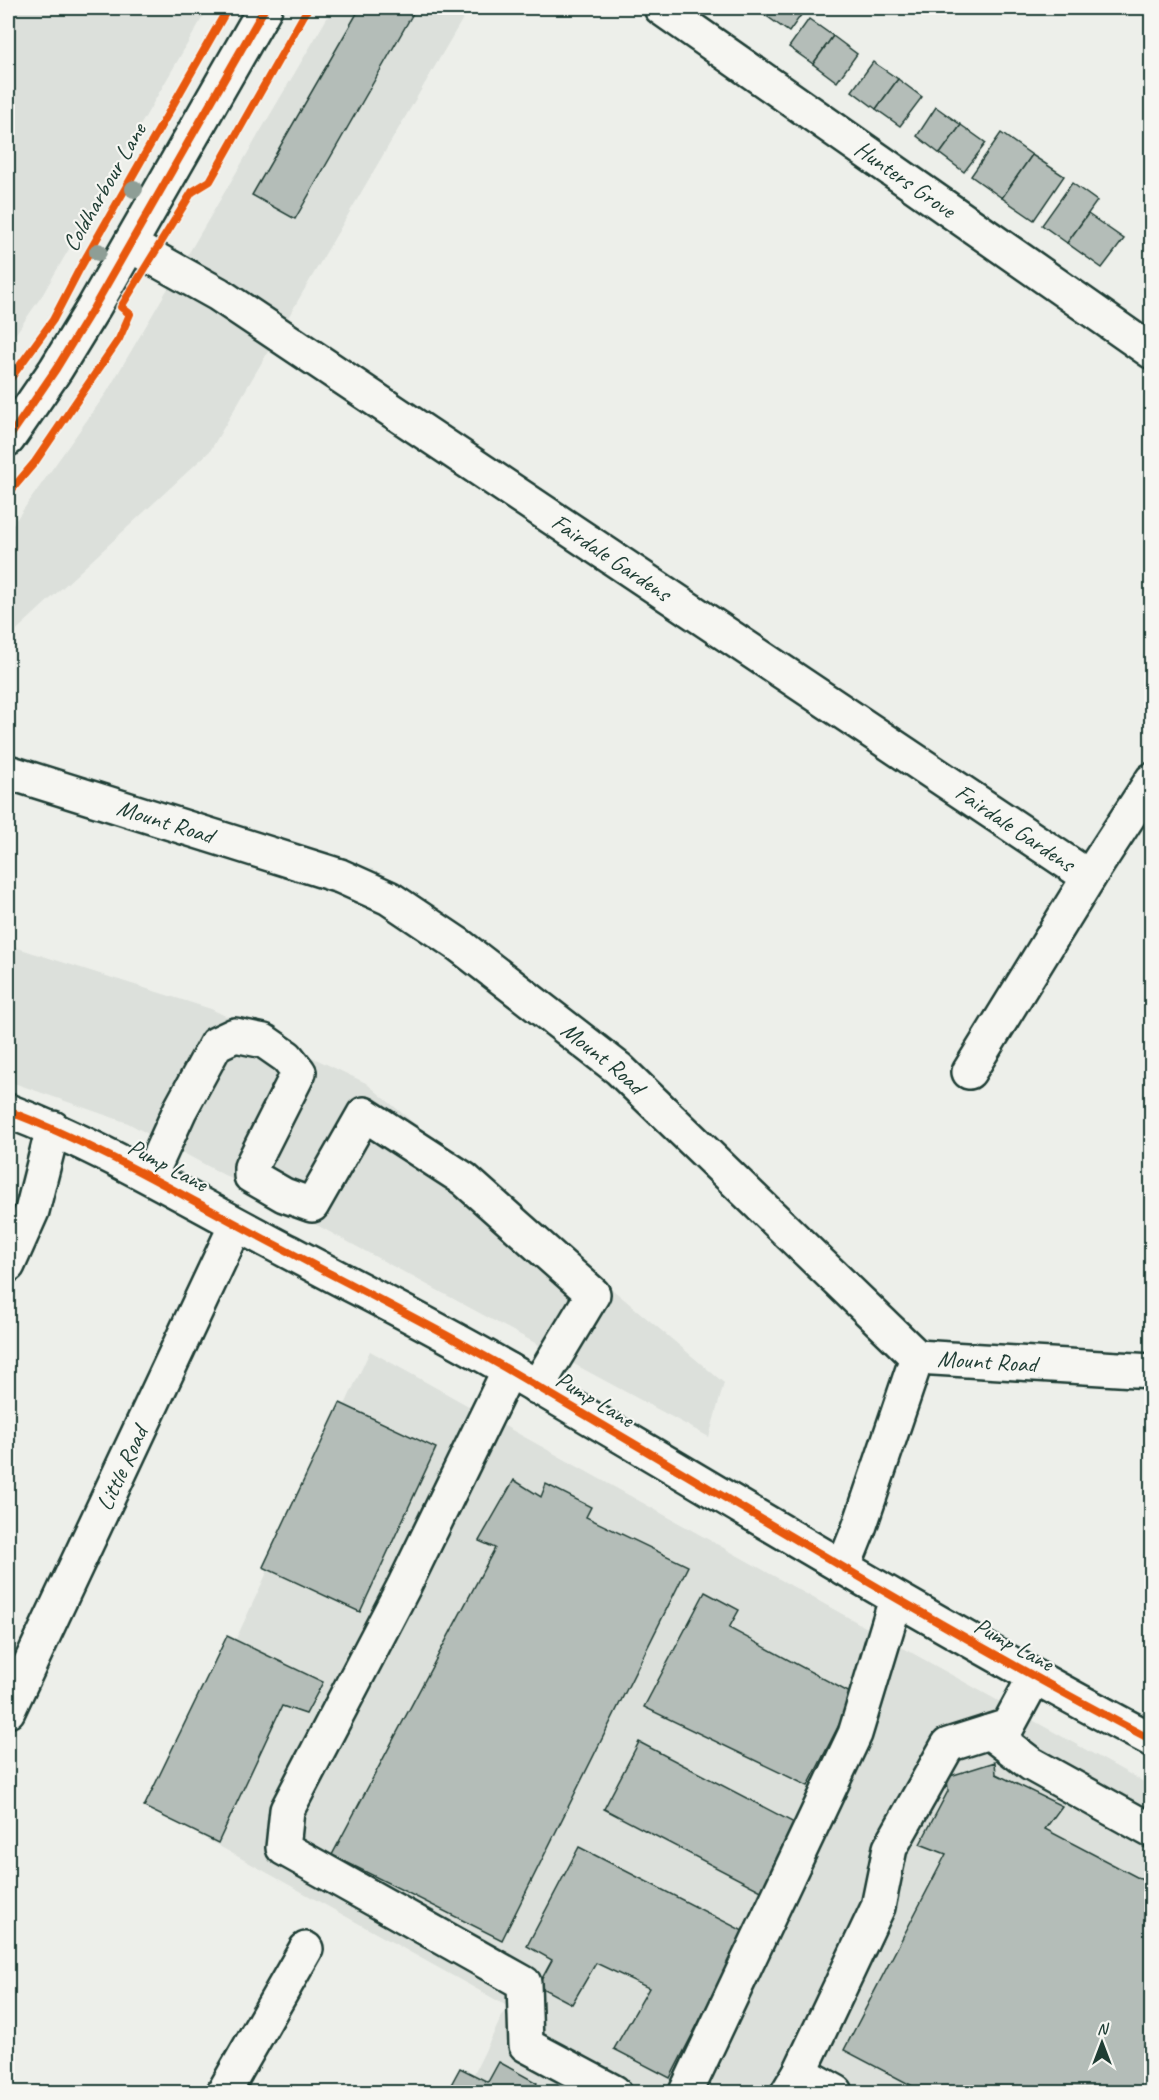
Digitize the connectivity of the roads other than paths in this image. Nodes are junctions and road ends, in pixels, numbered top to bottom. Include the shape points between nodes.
1 (266, 8) edge
2 (661, 8) edge
3 (130, 244) junction
4 (1152, 352) edge
5 (8, 439) edge
6 (8, 772) edge
7 (1152, 780) edge
8 (1089, 877) junction
9 (969, 1072) dead end
10 (8, 1112) edge
11 (53, 1128) junction
12 (150, 1176) junction
13 (236, 1225) junction
14 (8, 1265) edge
15 (917, 1357) junction
16 (1152, 1371) edge
17 (523, 1379) junction
18 (843, 1568) junction
19 (896, 1599) junction
20 (1034, 1678) junction
21 (8, 1711) edge
22 (989, 1732) junction
23 (1152, 1740) edge
24 (1152, 1831) edge
25 (306, 1949) dead end
26 (794, 2082) edge
27 (224, 2092) edge
28 (614, 2092) edge
29 (686, 2092) edge
30 (836, 2092) edge

1 - 3 street, Coldharbour Lane
2 - 4 street, Hunters Grove
3 - 5 street, Coldharbour Lane via 56,369
3 - 8 street, Fairdale Gardens via 219,294
6 - 15 street, Mount Road via 340,876 389,898 459,945 619,1069
7 - 8 street, Fairdale Gardens
8 - 9 street, Fairdale Gardens
10 - 11 street, Pump Lane
11 - 12 street, Pump Lane
11 - 14 street via 32,1211
12 - 13 street, Pump Lane
12 - 17 street via 216,1044 236,1035 264,1041 287,1057 299,1072 251,1167 251,1176 312,1205 364,1114 464,1179 593,1294
13 - 17 street, Pump Lane
13 - 21 street, Little Road
15 - 16 street, Mount Road
15 - 18 street
17 - 18 street, Pump Lane
17 - 28 street via 404,1586 288,1810 283,1848 524,1983 526,2045
18 - 19 street, Pump Lane
19 - 20 street, Pump Lane
19 - 29 street via 855,1734
20 - 22 street via 1008,1726
20 - 23 street, Pump Lane
22 - 24 street via 1031,1764
22 - 26 street via 948,1746 890,1848 878,1907
25 - 27 street
26 - 30 street

